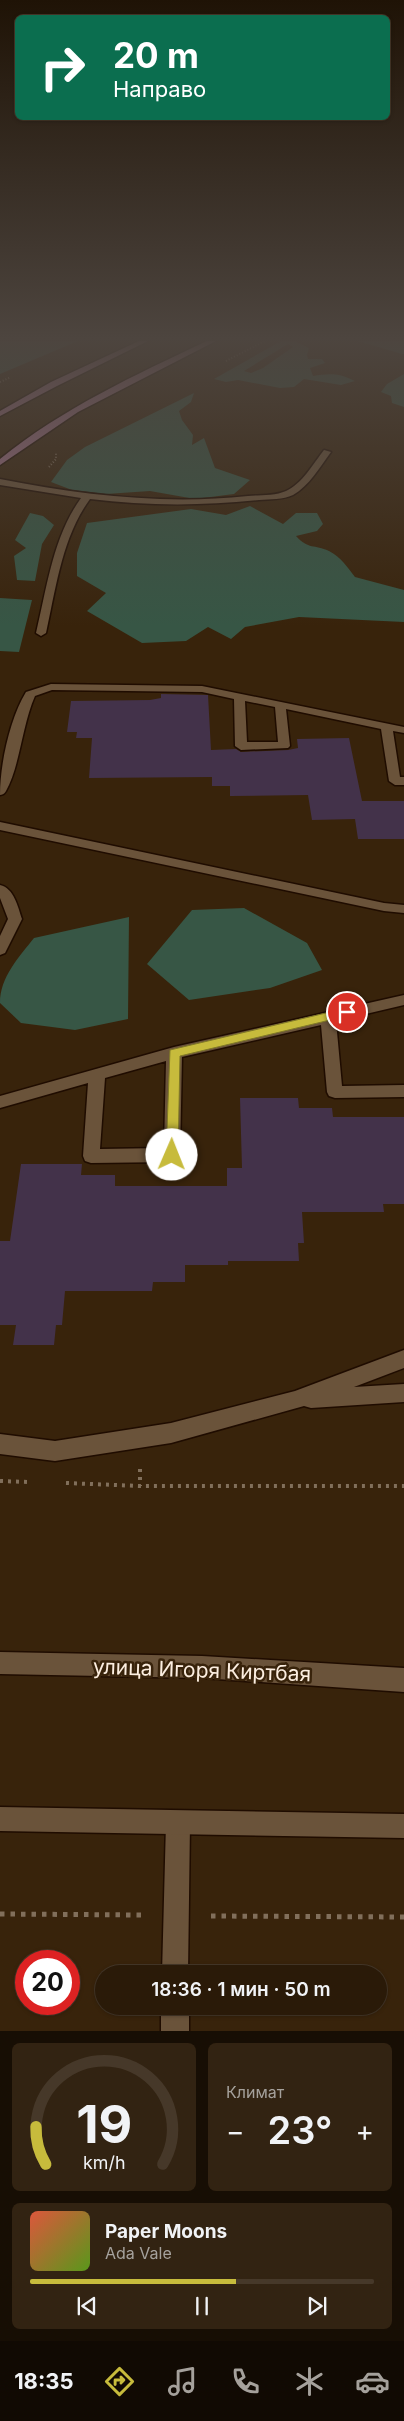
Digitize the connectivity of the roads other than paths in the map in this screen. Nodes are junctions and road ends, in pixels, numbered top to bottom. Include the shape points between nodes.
1 (37, 436) edge
2 (326, 452) dead end
3 (0, 463) edge
4 (0, 482) edge
5 (88, 495) junction
6 (40, 633) dead end
7 (239, 696) junction
8 (280, 705) junction
9 (386, 726) junction
10 (404, 730) edge
11 (404, 781) edge
12 (0, 790) edge
13 (0, 826) edge
14 (0, 889) edge
15 (404, 909) edge
16 (0, 950) edge
17 (404, 1000) edge
18 (328, 1016) junction
19 (174, 1053) junction
20 (97, 1074) junction
21 (404, 1091) edge
22 (0, 1102) edge
23 (404, 1359) edge
24 (404, 1393) edge
25 (294, 1400) junction
26 (0, 1444) edge
27 (0, 1663) edge
28 (404, 1680) edge
29 (0, 1819) edge
30 (178, 1823) junction
31 (404, 1826) edge
32 (175, 1965) edge
33 (175, 2015) edge
34 (175, 2031) edge

1 - 3 main road
2 - 5 street via 304,482 290,493 226,502 165,502
4 - 5 street
5 - 6 street via 74,514 62,543
7 - 8 street
7 - 8 street via 241,746 284,746
7 - 12 street via 202,689 51,687 30,694 20,713 9,768
8 - 9 street
9 - 10 street
9 - 11 street via 395,781
13 - 15 street
14 - 16 street via 8,899 15,919
17 - 18 street
18 - 19 street
18 - 21 street via 335,1092
19 - 20 street
19 - 20 street via 172,1155 91,1156
20 - 22 street
23 - 25 street
24 - 25 street
25 - 26 street via 171,1433 55,1451
27 - 28 street, улица Игоря Киртбая via 202,1667
29 - 30 street
30 - 31 street
30 - 32 street
33 - 34 street

